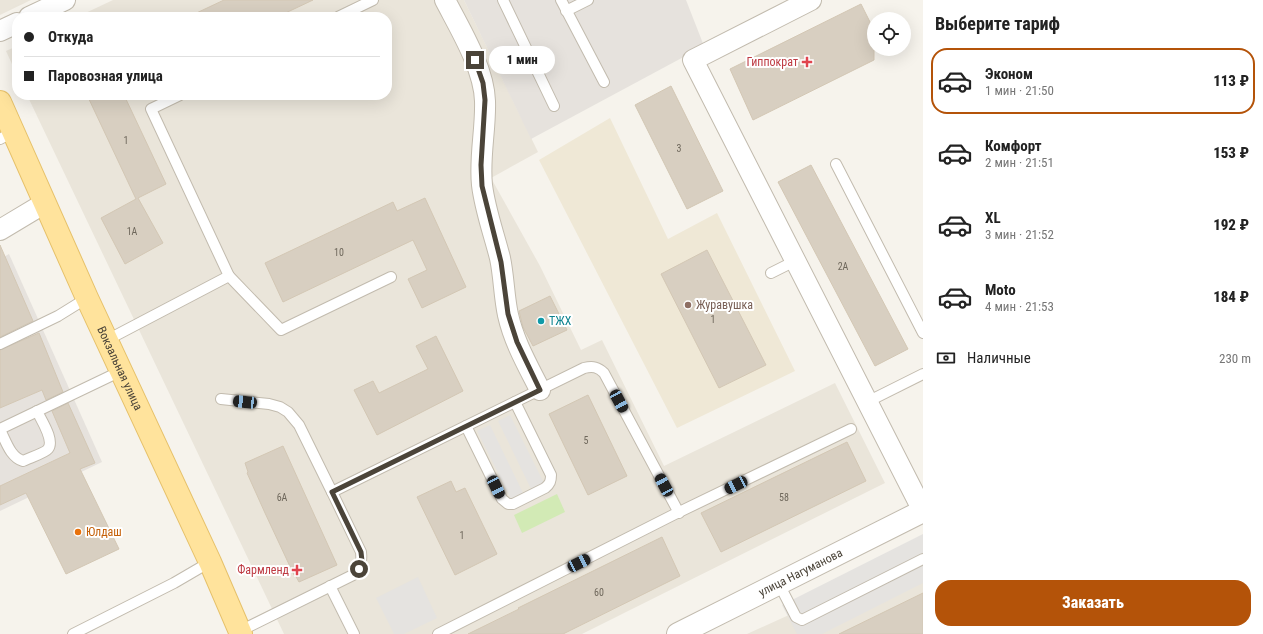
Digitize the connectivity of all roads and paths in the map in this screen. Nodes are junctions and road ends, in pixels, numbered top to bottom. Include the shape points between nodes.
1 (65, 0) edge
2 (372, 0) edge
3 (447, 0) edge
4 (503, 0) edge
5 (561, 0) edge
6 (588, 0) edge
7 (811, 0) edge
8 (566, 11) junction
9 (40, 12) edge
10 (348, 12) edge
11 (12, 25) edge
12 (0, 31) edge
13 (604, 82) dead end
14 (170, 100) edge
15 (0, 102) edge
16 (554, 106) dead end
17 (7, 135) edge
18 (836, 164) dead end
19 (45, 203) junction
20 (0, 230) edge
21 (795, 261) junction
22 (771, 273) dead end
23 (230, 276) junction
24 (391, 278) dead end
25 (87, 298) junction
26 (923, 333) edge
27 (107, 340) junction
28 (0, 344) edge
29 (121, 372) junction
30 (923, 374) edge
31 (540, 390) junction
32 (221, 399) dead end
33 (516, 402) junction
34 (867, 402) junction
35 (37, 411) junction
36 (466, 426) junction
37 (0, 429) edge
38 (851, 429) dead end
39 (332, 492) junction
40 (923, 511) edge
41 (679, 513) junction
42 (923, 559) edge
43 (210, 562) junction
44 (779, 584) junction
45 (330, 586) junction
46 (240, 633) edge
47 (74, 634) edge
48 (354, 634) edge
49 (438, 634) edge
50 (678, 634) edge

1 - 9 street
2 - 10 lane
3 - 31 street via 483,83 485,100 482,186 501,262 511,326
4 - 16 lane
5 - 8 lane
6 - 8 lane
7 - 21 street via 693,60
8 - 13 lane
11 - 12 street
14 - 23 lane via 151,109
15 - 17 main road, Вокзальная улица
17 - 19 main road, Вокзальная улица
18 - 26 lane
19 - 20 street
19 - 25 main road, Вокзальная улица
21 - 22 lane
21 - 34 street
23 - 24 lane via 281,330
23 - 27 lane
25 - 27 main road, Вокзальная улица
25 - 28 lane via 58,316
27 - 29 main road, Вокзальная улица
29 - 35 lane
29 - 43 main road, Вокзальная улица
30 - 34 lane
31 - 33 lane
31 - 41 lane via 584,368 600,369
32 - 39 lane via 269,404 288,412 299,425
33 - 36 lane
33 - 36 lane via 551,475 551,480 550,485 513,504 508,504 502,499
34 - 40 street
35 - 37 lane
35 - 37 lane via 50,438 48,450 23,461 18,459 13,456
36 - 39 lane
38 - 41 lane
39 - 45 lane via 361,552 362,561 353,575
40 - 44 street, улица Нагуманова
41 - 49 lane
42 - 44 lane via 802,620 796,617
43 - 46 main road, Вокзальная улица
43 - 47 lane
44 - 50 street, улица Нагуманова
45 - 46 lane
45 - 48 lane

